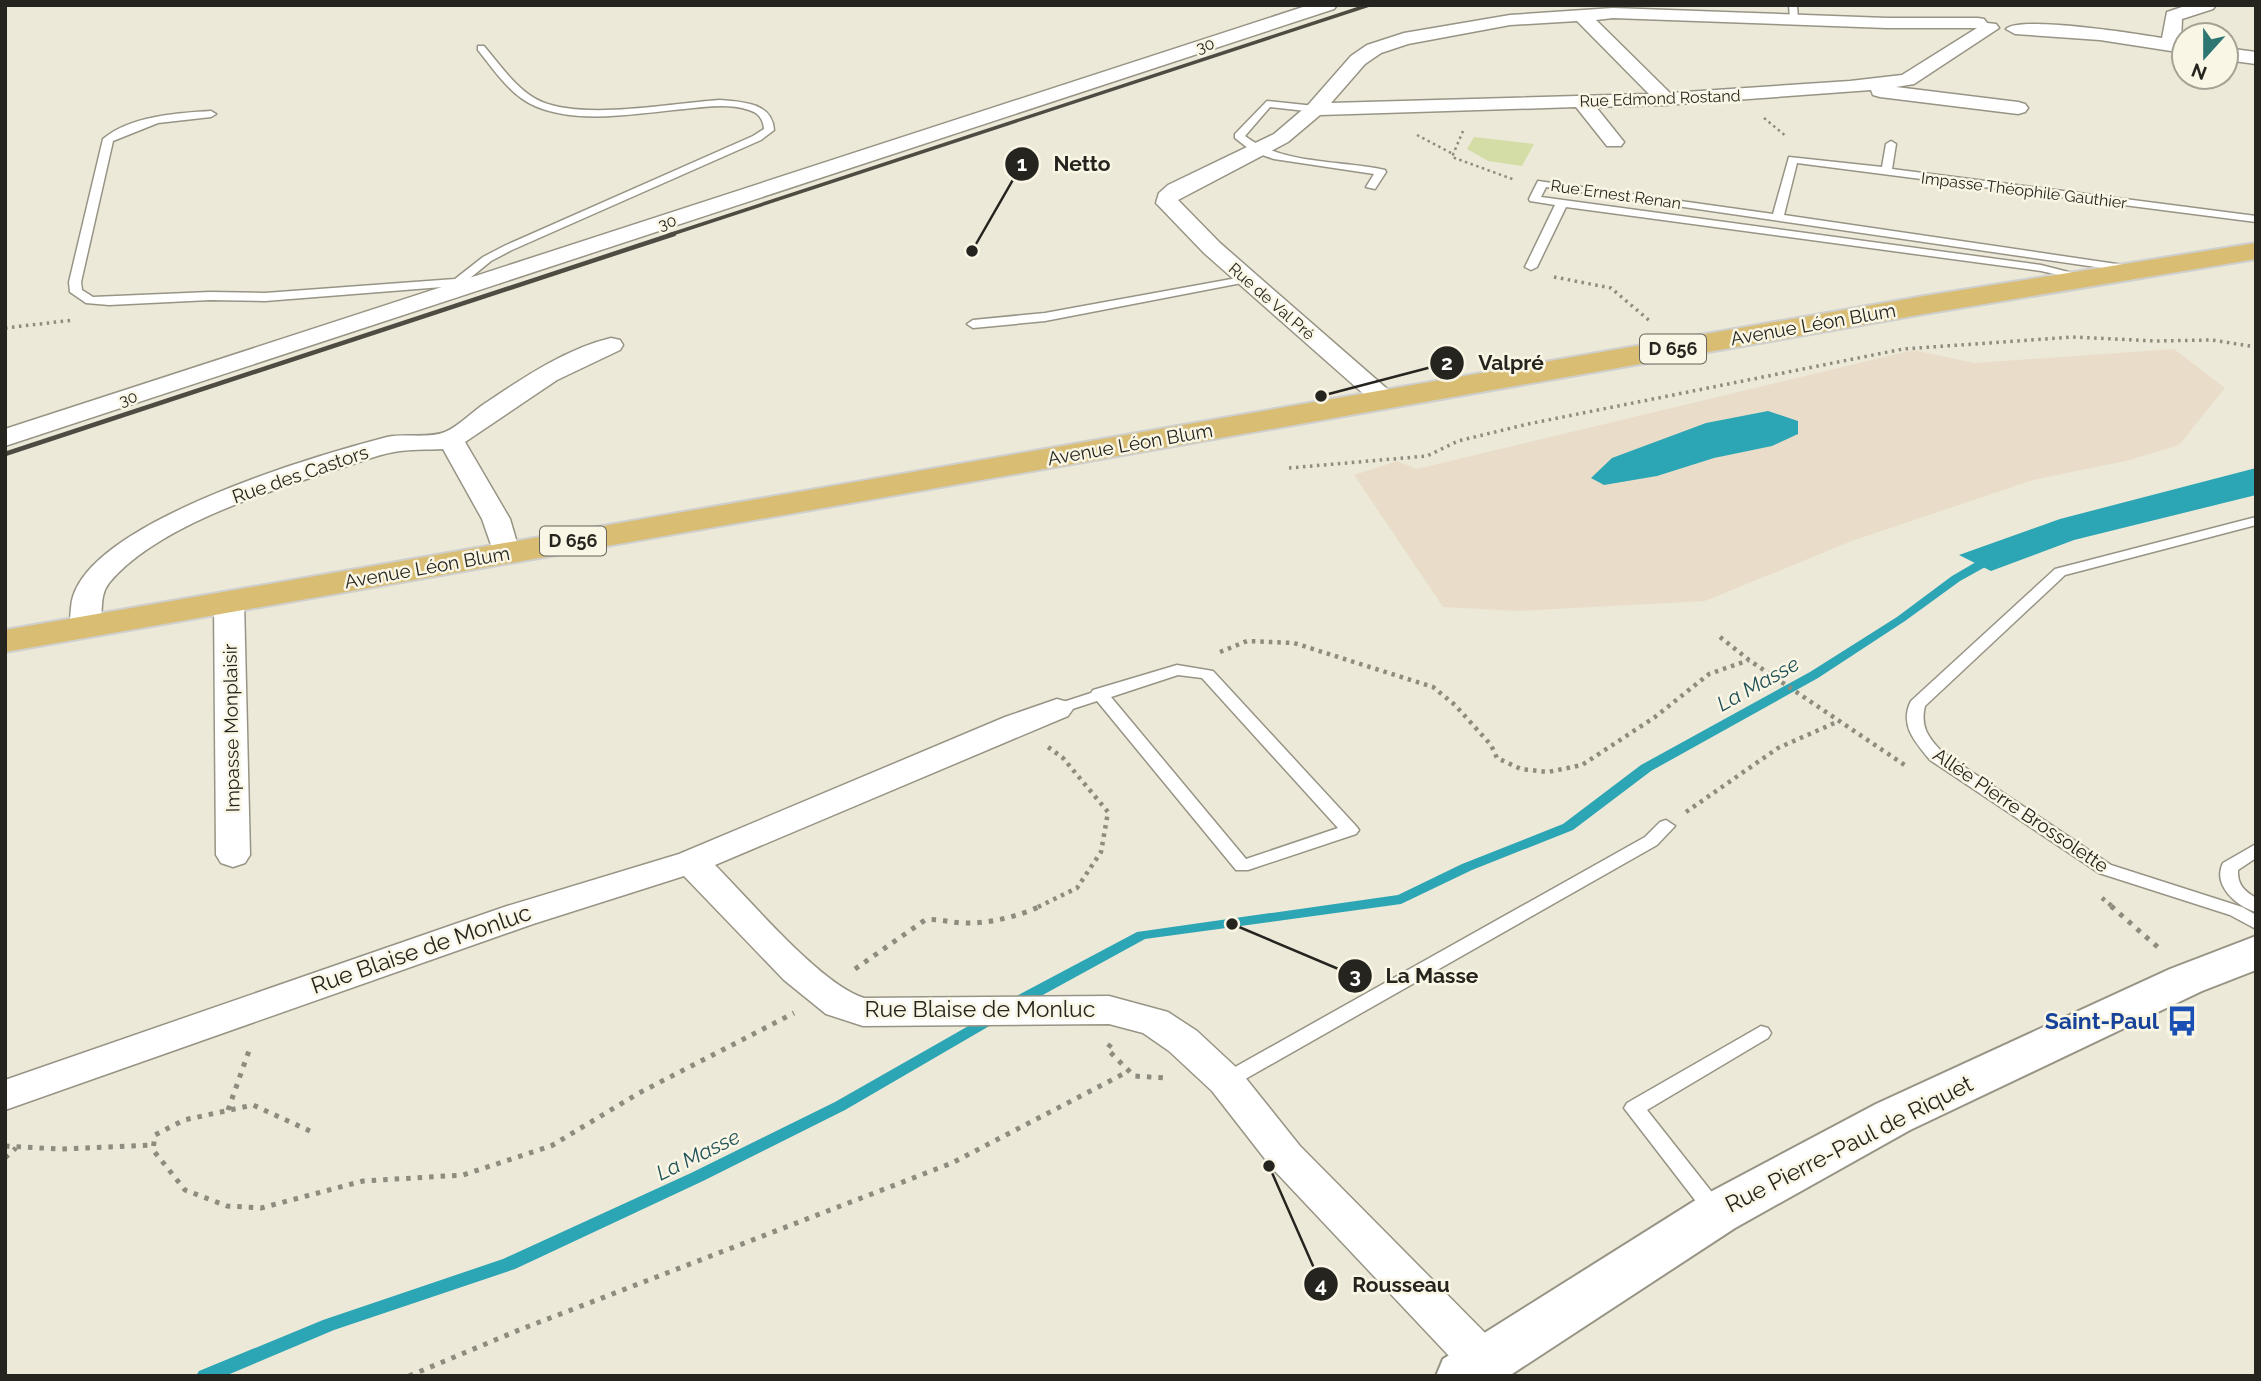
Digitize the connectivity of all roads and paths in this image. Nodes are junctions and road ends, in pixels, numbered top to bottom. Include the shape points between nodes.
1 (1328, 5) edge
2 (2207, 5) edge
3 (2171, 11) edge
4 (1794, 12) edge
5 (1581, 15) junction
6 (1984, 18) edge
7 (2170, 45) edge
8 (481, 48) dead end
9 (1907, 80) junction
10 (1850, 87) junction
11 (1736, 95) junction
12 (1934, 97) junction
13 (1665, 99) junction
14 (1581, 101) junction
15 (1476, 103) junction
16 (2018, 108) dead end
17 (1315, 109) junction
18 (211, 114) dead end
19 (1614, 142) dead end
20 (1891, 144) dead end
21 (1257, 150) junction
22 (1818, 162) junction
23 (1886, 172) junction
24 (1371, 187) dead end
25 (1539, 189) junction
26 (1562, 203) junction
27 (1778, 216) junction
28 (2256, 219) edge
29 (2256, 251) edge
30 (1531, 267) joint
31 (2130, 269) junction
32 (2090, 278) junction
33 (1248, 279) junction
34 (460, 285) junction
35 (973, 324) dead end
36 (611, 345) dead end
37 (1681, 347) junction
38 (2256, 347) edge
39 (1384, 399) junction
40 (5, 439) edge
41 (452, 440) junction
42 (1289, 468) dead end
43 (2256, 521) edge
44 (506, 553) junction
45 (229, 601) junction
46 (85, 627) junction
47 (1720, 637) dead end
48 (5, 641) edge
49 (1749, 660) junction
50 (1177, 670) junction
51 (1100, 693) junction
52 (1057, 709) joint
53 (1016, 724) junction
54 (1666, 826) joint
55 (2256, 850) edge
56 (233, 855) dead end
57 (691, 862) junction
58 (2256, 906) edge
59 (2250, 952) edge
60 (826, 995) junction
61 (252, 1007) junction
62 (1761, 1033) dead end
63 (1127, 1072) dead end
64 (1226, 1081) junction
65 (5, 1094) edge
66 (228, 1110) junction
67 (310, 1131) dead end
68 (5, 1146) edge
69 (154, 1146) junction
70 (17, 1148) junction
71 (5, 1158) edge
72 (1717, 1213) junction
73 (1473, 1368) edge
74 (410, 1376) edge

1 - 34 street, 30
2 - 3 street
4 - 5 street
4 - 6 street
5 - 13 street
5 - 17 street via 1510,20 1388,44 1358,60
6 - 7 street
6 - 9 street, Rue Edmond Rostand
8 - 34 lane via 507,79 537,104 554,109 577,112 720,103 764,112 770,120 769,130 745,144 508,248
9 - 10 street, Rue Edmond Rostand
9 - 12 street
10 - 11 street, Rue Edmond Rostand
10 - 12 street
11 - 13 street, Rue Edmond Rostand
11 - 22 path
12 - 16 street
13 - 14 street, Rue Edmond Rostand
14 - 15 street, Rue Edmond Rostand
14 - 19 street
15 - 17 street, Rue Edmond Rostand
15 - 25 path via 1452,157
17 - 21 street via 1281,138
17 - 21 lane via 1267,104 1239,136
18 - 34 lane via 167,117 108,139 76,292 90,300 109,301
20 - 23 lane
21 - 24 lane via 1381,172
21 - 33 street, Rue de Val Pré via 1167,198 1167,203
22 - 23 lane, Impasse Théophile Gauthier
22 - 27 lane, Impasse Théophile Gauthier via 1793,159
23 - 28 lane, Impasse Théophile Gauthier
25 - 26 lane, Rue Ernest Renan via 1534,200
25 - 27 lane, Rue Ernest Renan via 1542,183
26 - 30 lane
26 - 32 lane, Rue Ernest Renan
27 - 31 lane, Rue Ernest Renan
29 - 31 main road, Avenue Léon Blum / D 656
30 - 37 path via 1542,274 1611,288
31 - 32 main road, Avenue Léon Blum / D 656
32 - 37 main road, Avenue Léon Blum / D 656
33 - 35 lane via 1045,317
33 - 39 street, Rue de Val Pré
34 - 40 street, 30
36 - 41 street via 583,355 500,404
37 - 39 main road, Avenue Léon Blum / D 656
38 - 42 path via 2212,340 2073,338 1903,349 1528,424 1458,442 1427,456
39 - 44 main road, Avenue Léon Blum / D 656
41 - 44 street via 496,519
41 - 46 street, Rue des Castors via 392,444 288,476 208,506 143,538 94,580 86,601
43 - 59 lane, Allée Pierre Brossolette via 2060,572 1917,704 1913,721 1917,736 1936,755 2105,869 2236,911
44 - 45 main road, Avenue Léon Blum / D 656
45 - 46 main road, Avenue Léon Blum / D 656
45 - 56 street, Impasse Monplaisir
46 - 48 main road, Avenue Léon Blum / D 656
47 - 49 path
49 - 50 path via 1710,674 1582,765 1548,772 1521,769 1497,758 1455,705 1433,687 1294,643 1247,641
49 - 54 path via 1836,719 1783,744
50 - 51 lane
50 - 51 lane via 1212,676 1350,830 1242,866
51 - 52 lane
52 - 53 street
53 - 57 street
53 - 60 path via 1063,758 1108,812 1101,852 1077,888 1022,915 964,923 925,920 895,938
54 - 64 lane via 1651,841
55 - 58 lane via 2229,867 2227,879 2232,889
57 - 60 street, Rue Blaise de Monluc
57 - 61 street, Rue Blaise de Monluc
59 - 72 street, Rue Pierre-Paul de Riquet via 1893,1116
60 - 64 street, Rue Blaise de Monluc via 863,1012 1110,1010 1138,1015 1183,1041
60 - 69 path via 639,1093 551,1146 463,1175 363,1181 261,1208 228,1206 185,1190
61 - 65 street, Rue Blaise de Monluc
61 - 66 path via 258,1024
62 - 72 lane via 1634,1108
63 - 74 path via 952,1163
64 - 73 street, Rue Blaise de Monluc via 1286,1157
66 - 67 path via 253,1105
66 - 69 path via 184,1120 155,1135
68 - 70 path
69 - 70 path
70 - 71 path
72 - 73 street, Rue Pierre-Paul de Riquet

